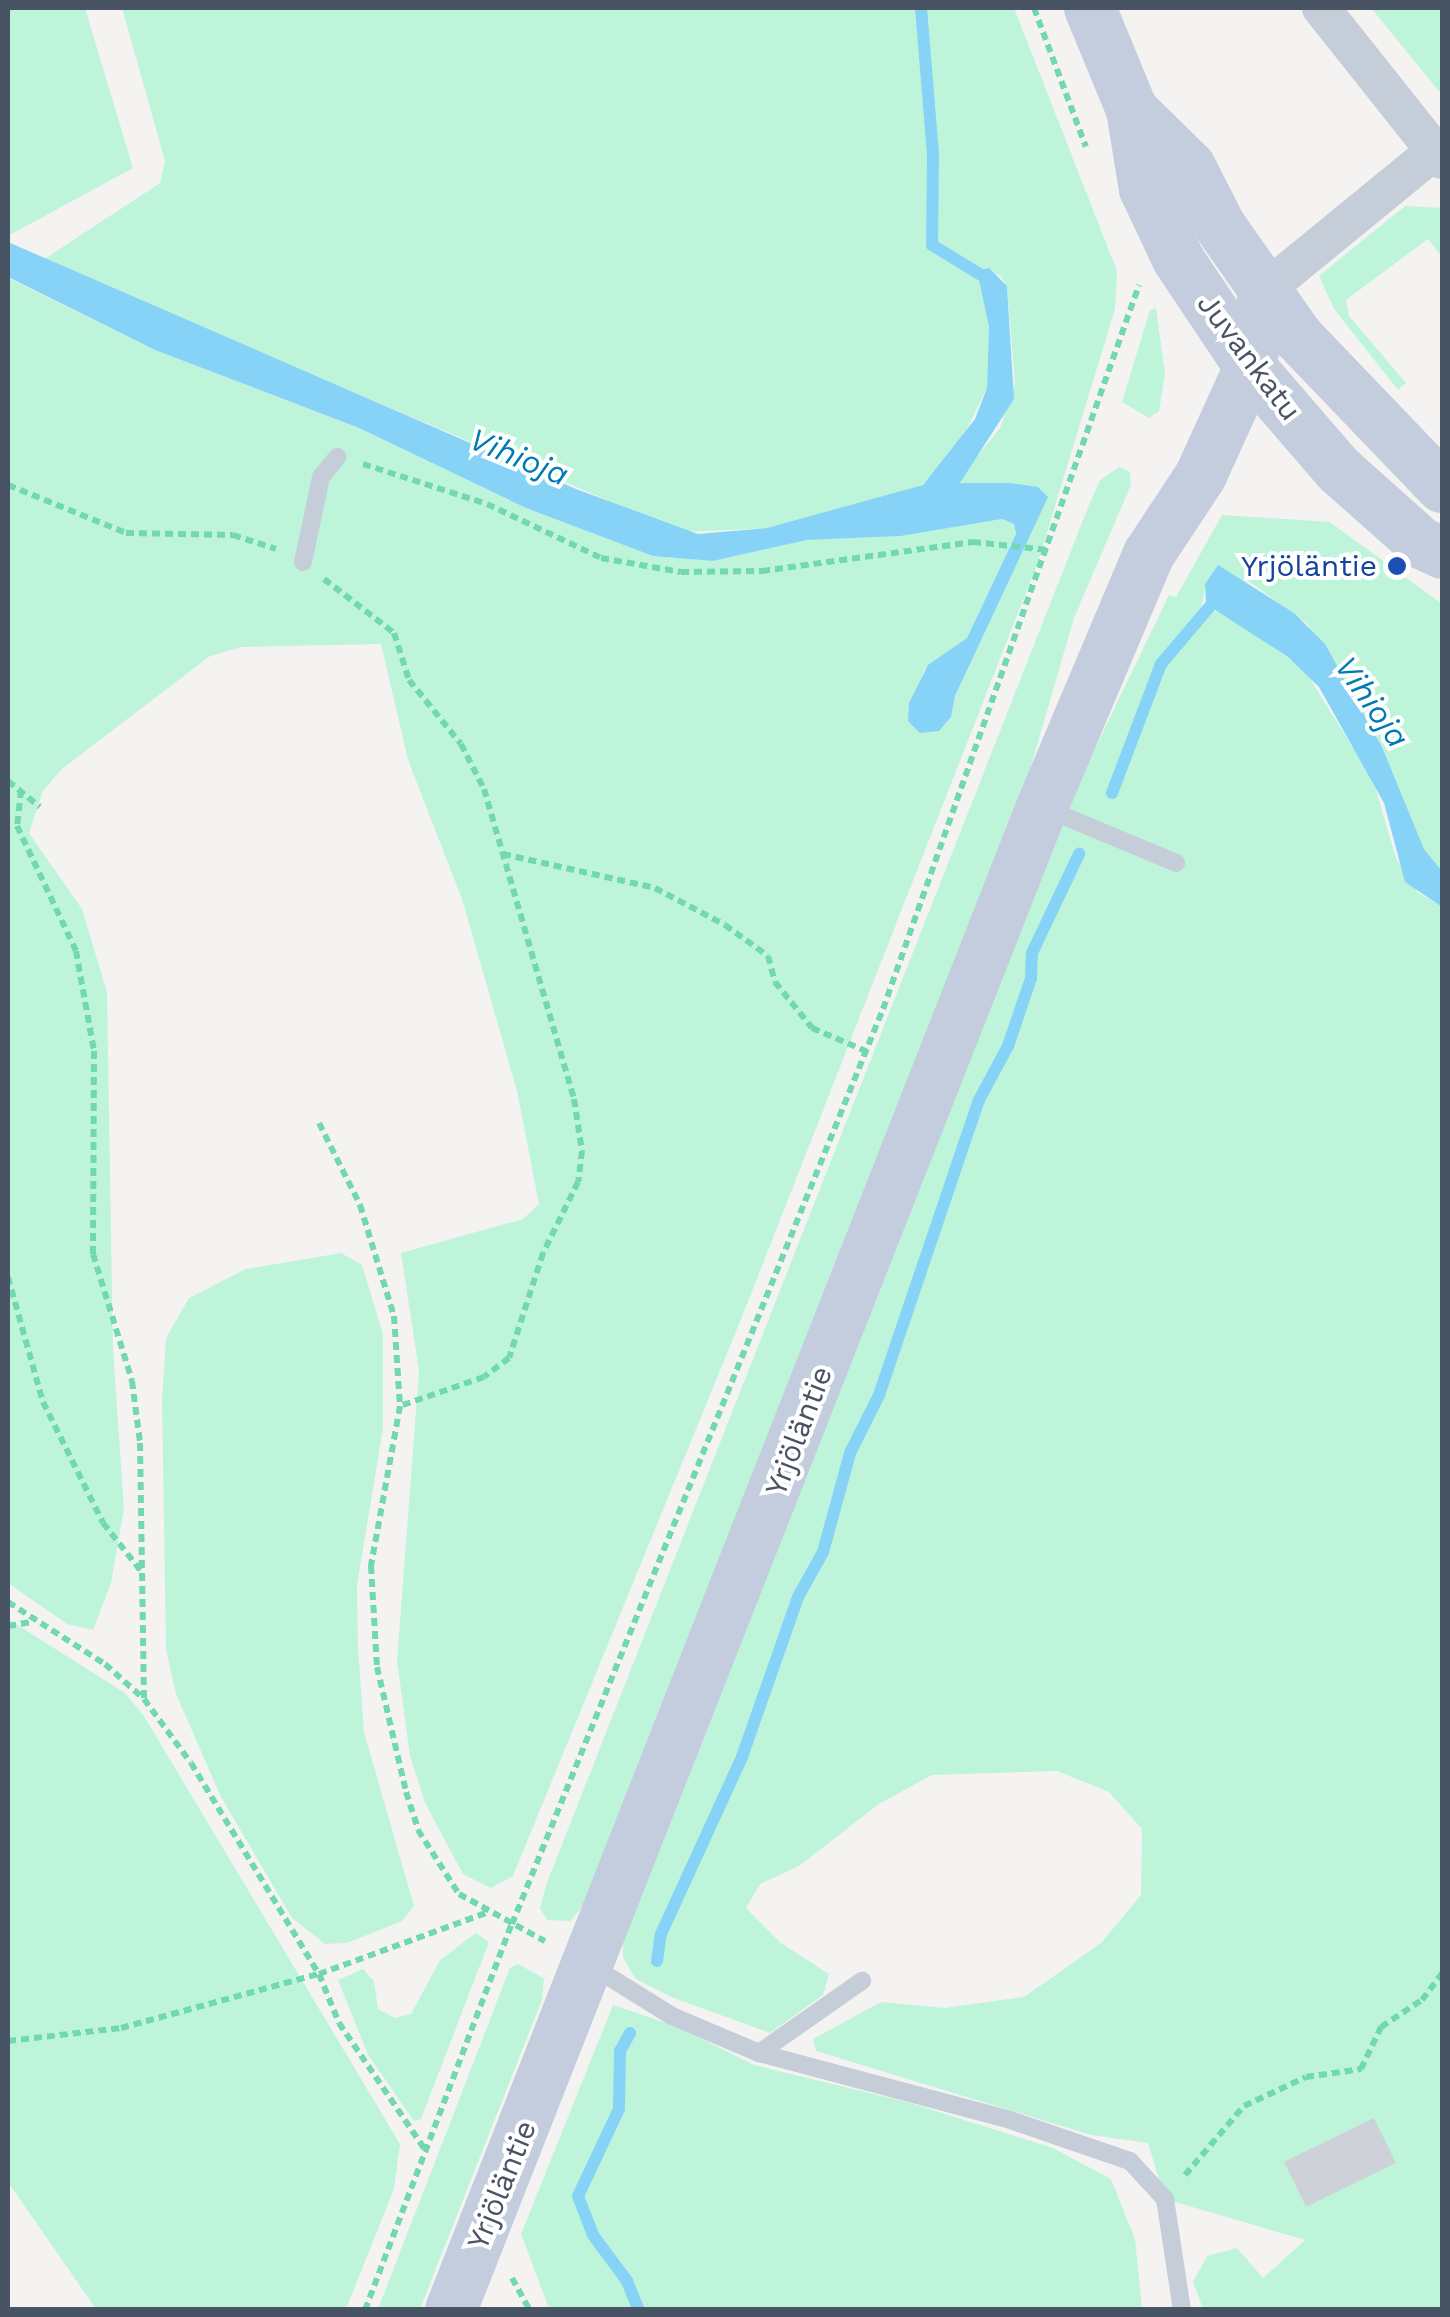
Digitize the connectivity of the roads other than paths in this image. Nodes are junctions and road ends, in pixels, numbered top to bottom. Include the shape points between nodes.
1 (1090, 8) edge
2 (1321, 8) edge
3 (1132, 110) junction
4 (1439, 155) edge
5 (1265, 290) junction
6 (1240, 353) junction
7 (337, 457) road end
8 (1442, 487) edge
9 (1442, 553) edge
10 (303, 562) road end
11 (1042, 807) junction
12 (1176, 862) dead end
13 (590, 1965) junction
14 (862, 1982) dead end
15 (759, 2052) junction
16 (451, 2310) edge
17 (1182, 2310) edge

1 - 3 main road, Juvankatu
2 - 4 street
3 - 5 main road, Juvankatu via 1190,168
3 - 6 main road, Juvankatu via 1145,188 1178,258
4 - 5 street
5 - 6 main road, Yrjöläntie
5 - 8 main road, Juvankatu via 1298,337
6 - 9 main road, Juvankatu via 1339,470 1421,543
6 - 11 main road, Yrjöläntie via 1168,459 1149,554
7 - 10 lane via 321,477
11 - 12 lane
11 - 13 main road, Yrjöläntie
13 - 15 lane via 672,2016
13 - 16 main road, Yrjöläntie
14 - 15 lane
15 - 17 lane via 1010,2120 1130,2161 1165,2199

